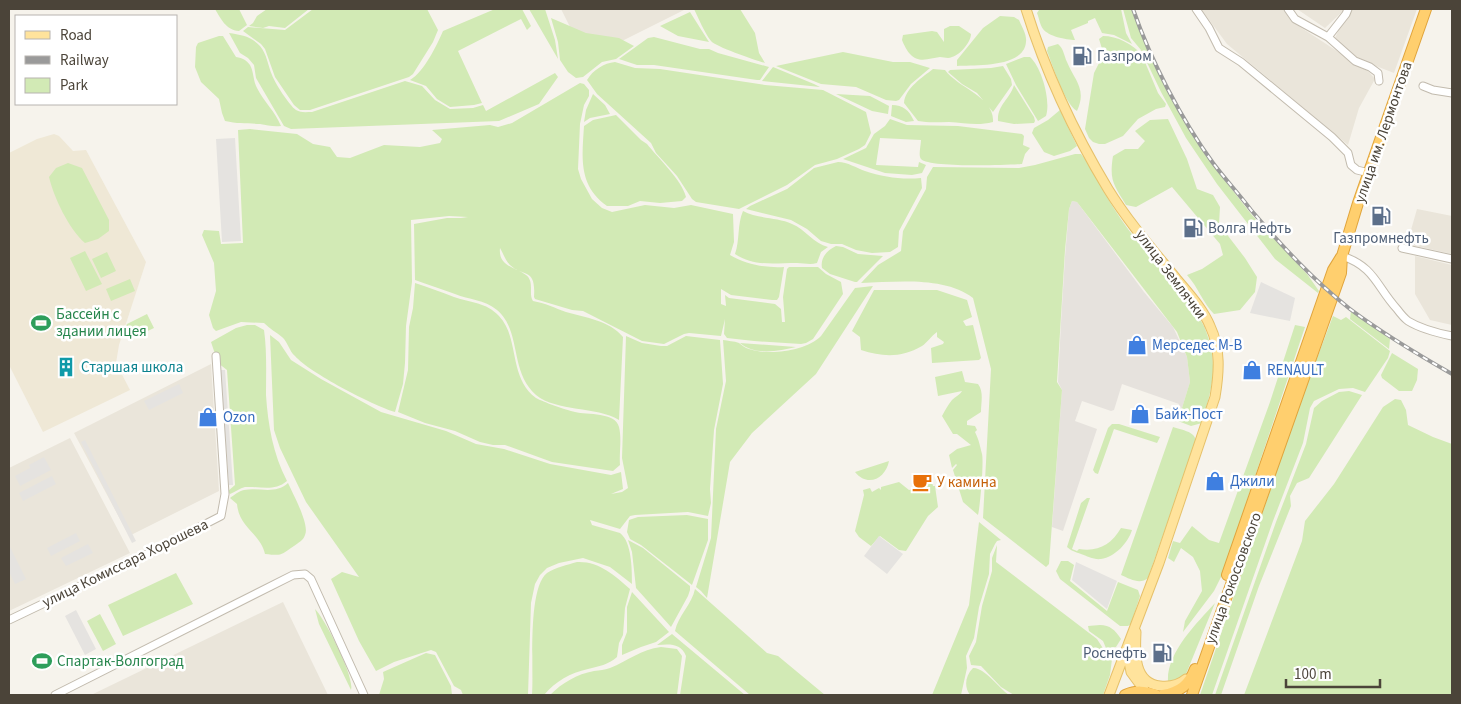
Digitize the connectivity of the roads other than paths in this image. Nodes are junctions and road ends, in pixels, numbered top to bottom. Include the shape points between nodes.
1 (1026, 9) edge
2 (1196, 9) edge
3 (1288, 9) edge
4 (1348, 9) edge
5 (1426, 9) edge
6 (1328, 37) junction
7 (1378, 81) dead end
8 (1423, 86) dead end
9 (1452, 93) edge
10 (1369, 173) junction
11 (1402, 248) dead end
12 (1342, 256) junction
13 (1452, 259) edge
14 (1452, 336) edge
15 (216, 356) dead end
16 (9, 620) edge
17 (1136, 624) junction
18 (1127, 649) junction
19 (1193, 673) junction
20 (1145, 691) junction
21 (55, 695) edge
22 (364, 695) edge
23 (1109, 695) edge
24 (1125, 695) edge
25 (1156, 695) edge
26 (1163, 695) edge
27 (1192, 695) edge

1 - 17 main road, улица Землячки via 1061,104 1084,148 1148,244 1194,299 1210,325 1217,346 1219,374 1215,397
2 - 10 street via 1219,48 1241,62 1332,137 1348,153 1351,165 1357,170
3 - 6 street via 1295,19
4 - 6 street
5 - 10 highway, улица им. Лермонтова
6 - 7 street via 1355,61 1378,73
8 - 9 street
10 - 12 highway, улица им. Лермонтова
11 - 13 street
12 - 14 street via 1362,265 1407,320 1424,329
12 - 19 highway, улица Рокоссовского via 1333,270
12 - 27 highway, улица Рокоссовского via 1341,273
15 - 16 street, улица Комиссара Хорошева via 225,494 221,516
17 - 18 main road, улица Землячки
17 - 19 main road via 1136,660 1147,681 1154,685 1172,686 1180,684
18 - 20 main road via 1132,672
18 - 23 main road, улица Землячки
19 - 26 highway via 1185,687
20 - 24 highway
20 - 25 highway
21 - 22 street via 293,575 304,574 311,579

